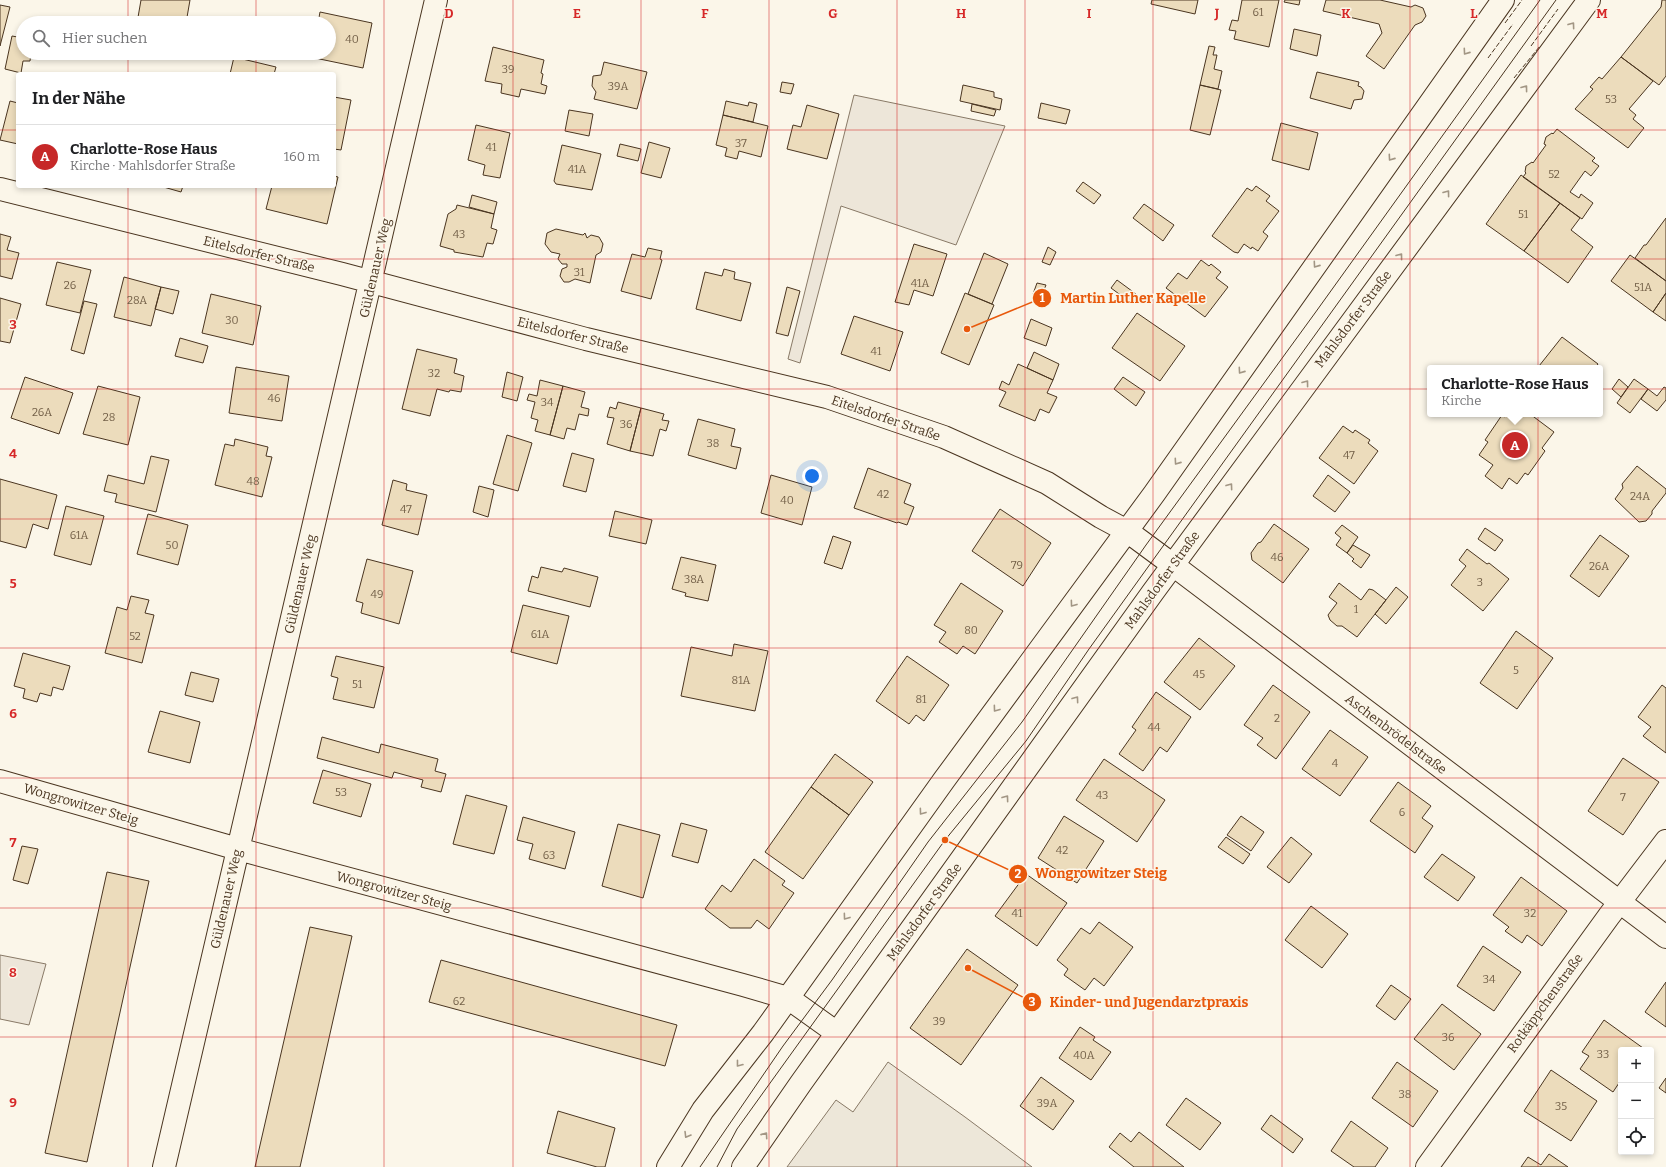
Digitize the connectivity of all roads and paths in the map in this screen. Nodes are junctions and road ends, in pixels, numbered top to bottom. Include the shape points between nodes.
1 (436, 0) edge
2 (1504, 0) edge
3 (1590, 0) edge
4 (0, 189) edge
5 (372, 282) junction
6 (1127, 531) junction
7 (1173, 565) junction
8 (0, 781) edge
9 (1666, 841) edge
10 (238, 849) junction
11 (1618, 902) junction
12 (1666, 937) edge
13 (788, 998) junction
14 (837, 1033) junction
15 (164, 1167) edge
16 (668, 1167) edge
17 (743, 1167) edge
18 (1427, 1167) edge

1 - 5 street, Güldenauer Weg
2 -> 6 street
7 -> 3 street, Mahlsdorfer Straße
4 - 5 street, Eitelsdorfer Straße
5 - 6 street, Eitelsdorfer Straße via 586,339 834,400 944,437 1047,483
5 - 10 street, Güldenauer Weg
6 - 7 street, Eitelsdorfer Straße
6 -> 13 street
7 - 11 street, Aschenbrödelstraße
14 -> 7 street, Mahlsdorfer Straße
8 - 10 street, Wongrowitzer Steig
9 - 11 street, Rotkäppchenstraße
10 - 13 street, Wongrowitzer Steig
10 - 15 street, Güldenauer Weg
11 - 12 street, Aschenbrödelstraße
11 - 18 street, Rotkäppchenstraße
13 - 14 street, Wongrowitzer Steig
13 -> 16 street via 703,1110
17 -> 14 street, Mahlsdorfer Straße

